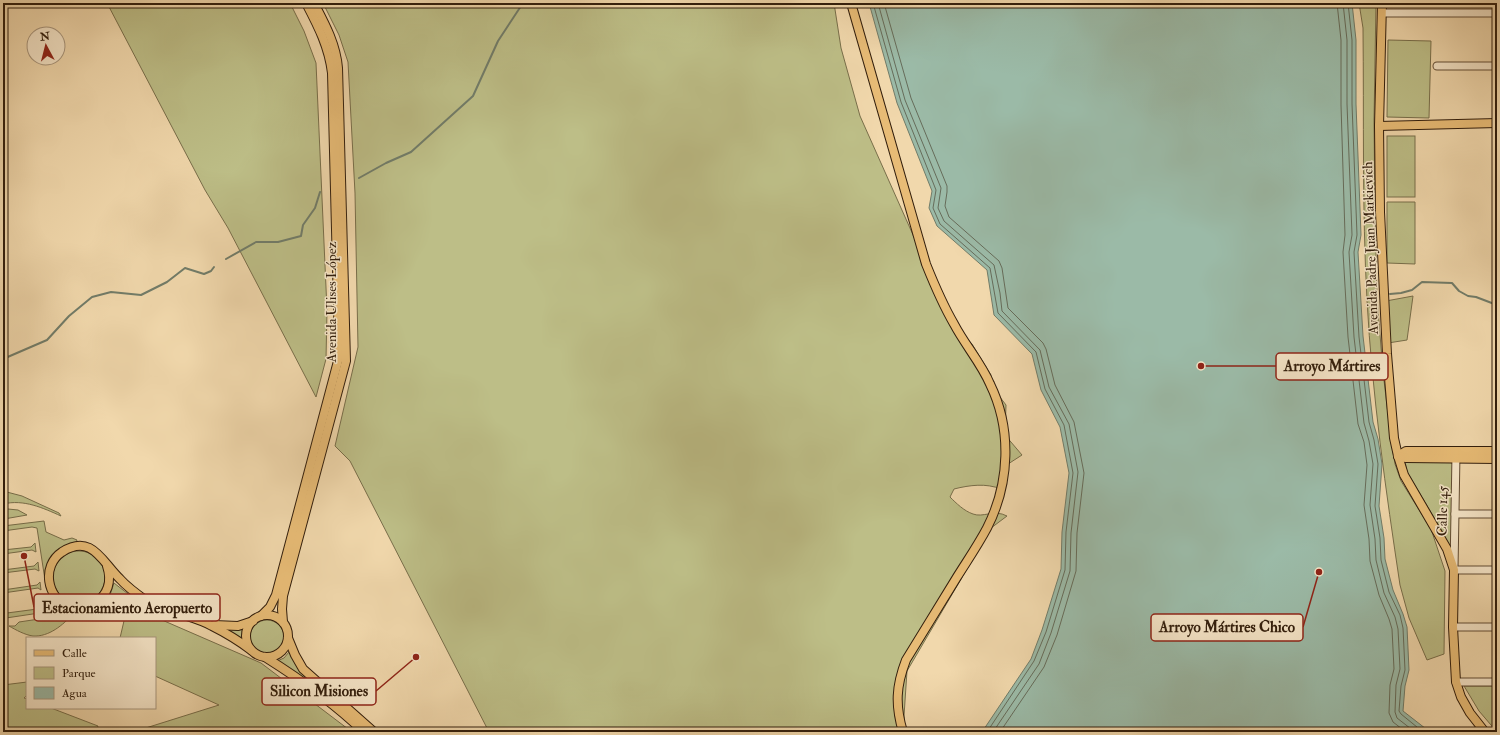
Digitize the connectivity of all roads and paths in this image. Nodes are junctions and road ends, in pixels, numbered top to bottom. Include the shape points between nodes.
1 (306, 3) edge
2 (314, 3) edge
3 (851, 3) edge
4 (1382, 3) edge
5 (1382, 13) junction
6 (1497, 13) edge
7 (1437, 66) dead end
8 (1497, 66) edge
9 (1497, 123) edge
10 (1379, 126) junction
11 (1497, 451) edge
12 (1456, 455) junction
13 (1398, 456) junction
14 (1497, 459) edge
15 (1455, 514) junction
16 (1497, 514) edge
17 (107, 564) junction
18 (1454, 570) junction
19 (1497, 570) edge
20 (148, 602) junction
21 (92, 606) junction
22 (261, 616) junction
23 (254, 620) junction
24 (283, 622) junction
25 (211, 625) junction
26 (1453, 627) junction
27 (1497, 627) edge
28 (288, 638) junction
29 (251, 650) junction
30 (265, 657) junction
31 (1456, 682) junction
32 (1497, 682) edge
33 (364, 732) edge
34 (374, 732) edge
35 (903, 732) edge
36 (1485, 732) edge

1 - 22 main road, Avenida Ulises López via 326,45 332,73 338,361 276,595 270,607
2 - 24 main road, Avenida Ulises López via 331,36 338,68 346,361 283,596
3 - 35 main road via 926,264 954,325 990,384 1000,408 1005,435 1002,489 987,527 906,660 900,676 897,703
4 - 5 main road, Avenida Padre Juan Markievich
5 - 6 street
5 - 10 main road, Avenida Padre Juan Markievich
7 - 8 street
9 - 10 main road
10 - 13 main road, Avenida Padre Juan Markievich via 1382,278 1394,438
11 - 12 main road
12 - 13 main road via 1406,458
12 - 14 main road
12 - 15 street, Calle 145
13 - 18 main road, Avenida Padre Juan Markievich via 1404,475 1447,549
15 - 16 street
15 - 18 street, Calle 145
17 - 20 main road via 120,579
17 - 21 main road via 110,581 107,590
17 - 21 main road via 94,550 76,547 60,553 49,571 50,588 62,603 78,608
18 - 19 street
18 - 26 main road, Avenida Padre Juan Markievich
20 - 21 main road via 108,602
20 - 25 main road
22 - 23 main road
22 - 24 main road via 273,616
23 - 25 main road via 238,626
23 - 29 main road via 249,625 246,638
24 - 28 main road
25 - 29 main road
26 - 27 street
26 - 31 main road, Avenida Padre Juan Markievich
28 - 30 main road via 278,654
28 - 34 main road via 303,669
29 - 30 main road
30 - 33 main road via 295,676
31 - 32 street
31 - 36 main road, Avenida Padre Juan Markievich via 1460,697

